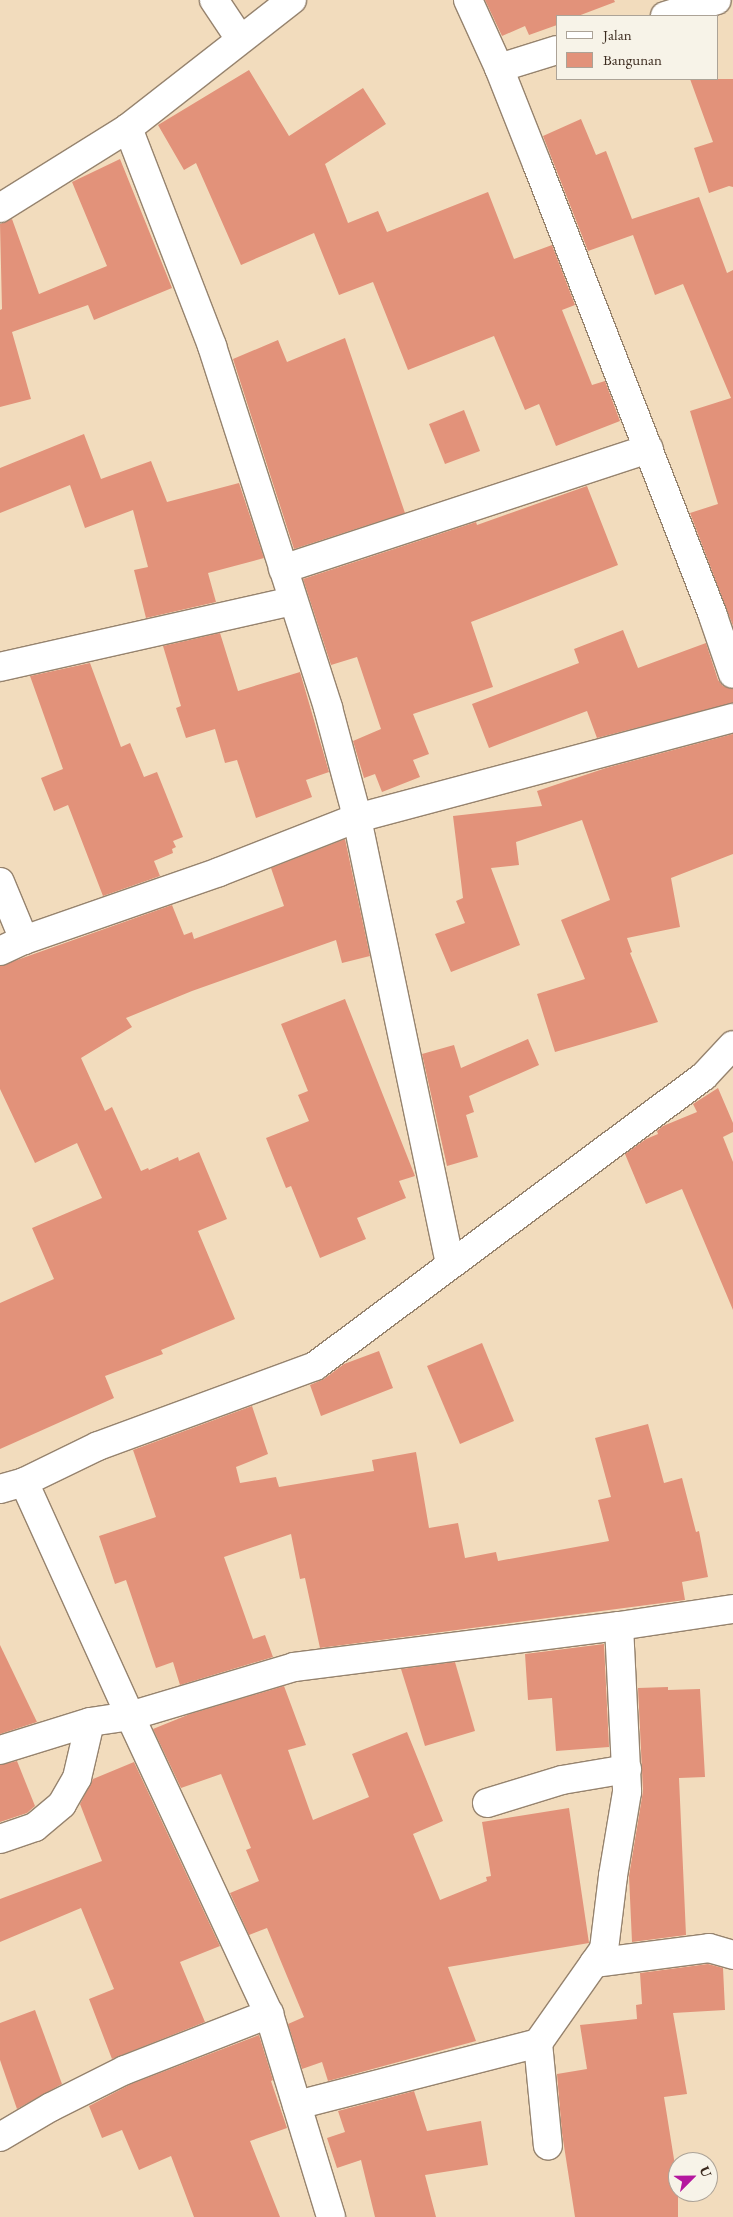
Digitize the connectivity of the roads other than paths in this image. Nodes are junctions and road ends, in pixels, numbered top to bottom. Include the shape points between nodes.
1 (214, 0) edge
2 (292, 0) edge
3 (468, 0) edge
4 (717, 0) edge
5 (668, 15) edge
6 (240, 39) junction
7 (556, 50) edge
8 (499, 68) junction
9 (128, 128) junction
10 (0, 208) edge
11 (649, 449) junction
12 (283, 569) junction
13 (292, 601) junction
14 (0, 667) edge
15 (733, 674) edge
16 (733, 718) edge
17 (357, 818) junction
18 (0, 882) edge
19 (12, 946) edge
20 (733, 1045) edge
21 (446, 1247) junction
22 (12, 1485) edge
23 (733, 1609) edge
24 (619, 1626) junction
25 (130, 1716) junction
26 (90, 1722) junction
27 (0, 1750) edge
28 (627, 1769) junction
29 (487, 1803) dead end
30 (0, 1839) edge
31 (733, 1955) edge
32 (594, 1963) junction
33 (269, 2014) junction
34 (538, 2043) junction
35 (297, 2106) junction
36 (0, 2137) edge
37 (548, 2146) dead end
38 (332, 2217) edge

1 - 6 street
2 - 6 street
3 - 8 street
4 - 5 street
6 - 9 street
7 - 8 street
8 - 11 street
9 - 10 street
9 - 12 street via 212,346
11 - 12 street
11 - 15 street
12 - 13 street
13 - 14 street
13 - 17 street via 328,708
16 - 17 street
17 - 19 street via 219,872
17 - 21 street
18 - 19 street
20 - 21 street via 704,1076
21 - 22 street via 315,1366 98,1446
22 - 25 street
23 - 24 street
24 - 25 street via 294,1667
24 - 28 street
25 - 26 street
25 - 33 street
26 - 27 street
26 - 30 street via 77,1778 62,1804 35,1826
28 - 29 street via 562,1780
28 - 32 street via 627,1792 604,1949
31 - 32 street via 709,1948
32 - 34 street
33 - 35 street
33 - 36 street via 125,2070
34 - 35 street
34 - 37 street
35 - 38 street

